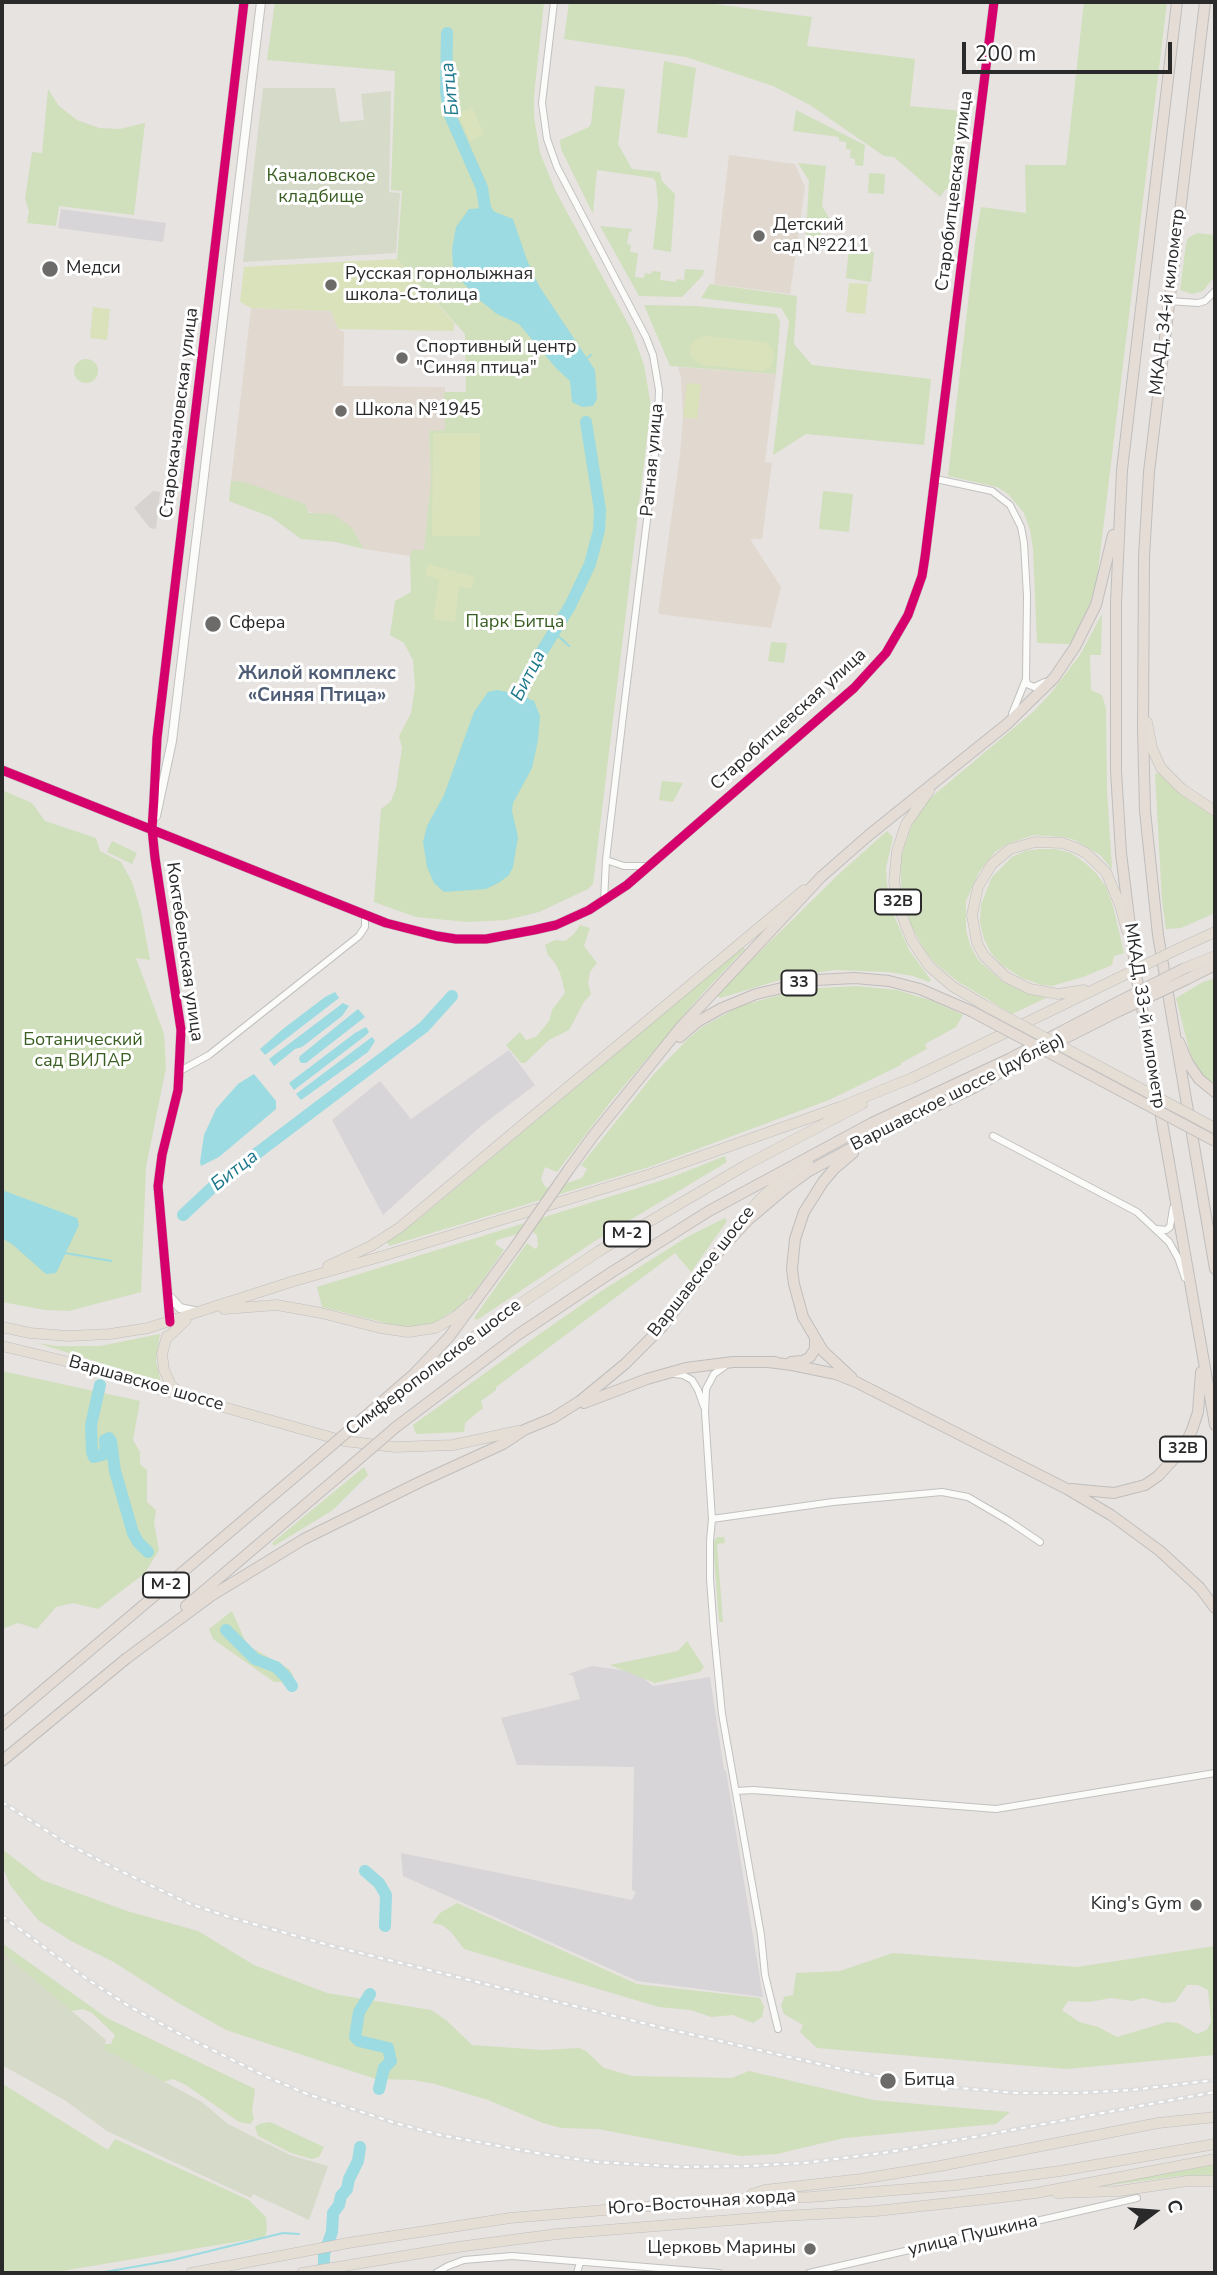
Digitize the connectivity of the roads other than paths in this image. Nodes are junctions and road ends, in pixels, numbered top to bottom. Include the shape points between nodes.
1 (244, 2) edge
2 (261, 2) edge
3 (554, 2) edge
4 (994, 2) edge
5 (1177, 2) edge
6 (1205, 2) edge
7 (1215, 291) edge
8 (1168, 300) junction
9 (1122, 470) junction
10 (936, 479) junction
11 (181, 537) junction
12 (196, 539) junction
13 (1116, 603) joint
14 (1144, 604) joint
15 (1026, 678) junction
16 (1054, 678) junction
17 (1143, 685) junction
18 (1007, 724) junction
19 (2, 770) edge
20 (942, 778) junction
21 (1215, 811) edge
22 (152, 829) junction
23 (606, 860) junction
24 (649, 866) junction
25 (821, 877) junction
26 (604, 901) junction
27 (365, 914) junction
28 (1215, 932) edge
29 (1215, 956) edge
30 (1215, 965) edge
31 (1186, 973) junction
32 (1136, 974) junction
33 (1114, 980) junction
34 (1169, 1006) junction
35 (1119, 1007) junction
36 (649, 1069) junction
37 (180, 1070) junction
38 (912, 1078) junction
39 (1215, 1092) edge
40 (872, 1123) junction
41 (1215, 1128) edge
42 (874, 1136) junction
43 (993, 1136) dead end
44 (1215, 1141) edge
45 (853, 1147) junction
46 (813, 1160) junction
47 (776, 1174) junction
48 (1171, 1178) junction
49 (1155, 1228) junction
50 (720, 1250) junction
51 (1215, 1269) edge
52 (492, 1280) junction
53 (294, 1281) junction
54 (167, 1285) junction
55 (1194, 1303) junction
56 (200, 1312) junction
57 (1196, 1320) junction
58 (170, 1322) junction
59 (2, 1327) edge
60 (812, 1333) junction
61 (166, 1339) junction
62 (2, 1346) edge
63 (733, 1362) junction
64 (768, 1362) junction
65 (665, 1373) junction
66 (856, 1382) junction
67 (183, 1396) junction
68 (705, 1412) junction
69 (553, 1418) junction
70 (361, 1420) junction
71 (1215, 1425) edge
72 (524, 1430) junction
73 (1067, 1489) junction
74 (712, 1519) junction
75 (1040, 1542) dead end
76 (1215, 1608) edge
77 (123, 1661) junction
78 (2, 1725) edge
79 (2, 1761) edge
80 (1215, 1773) edge
81 (736, 1791) junction
82 (778, 2029) dead end
83 (1215, 2117) edge
84 (1215, 2144) edge
85 (1215, 2159) edge
86 (1215, 2181) edge
87 (1036, 2193) junction
88 (1137, 2198) dead end
89 (735, 2199) junction
90 (580, 2262) junction
91 (191, 2273) edge
92 (302, 2273) edge
93 (436, 2273) edge
94 (577, 2273) edge
95 (719, 2273) edge
96 (809, 2273) edge

1 - 11 street, Старокачаловская улица
2 - 12 street, Старокачаловская улица
3 - 23 street, Ратная улица via 542,103 547,139 557,167 646,337 659,390
4 - 10 street, Старобитцевская улица
5 - 9 highway, МКАД, 34-й километр
6 - 8 highway, МКАД, 34-й километр
7 - 8 street via 1198,303
8 - 14 highway, МКАД, 34-й километр via 1149,472
9 - 13 highway, МКАД, 34-й километр
9 - 16 highway, 32B via 1098,598
10 - 15 street via 992,491 1017,515 1025,556
10 - 24 street, Старобитцевская улица via 922,576 908,615 886,653 854,688
11 - 12 street
11 - 22 street, Старокачаловская улица
12 - 22 street, Старокачаловская улица via 172,741
13 - 32 highway, МКАД, 33-й километр via 1118,812
14 - 17 highway, МКАД, 33-й километр
15 - 16 street via 1034,687
15 - 18 street
16 - 18 highway, 32B
17 - 21 main road via 1148,733 1161,768
17 - 34 highway, МКАД, 33-й километр via 1149,851
18 - 20 highway, 32B
19 - 22 street
20 - 25 highway, 33
20 - 41 main road, 32B, bridge via 912,812 894,867 901,913 912,942 929,966 984,1005
22 - 27 street, Старобитцевская улица
22 - 37 street, Коктебельская улица via 179,1007
23 - 24 street
23 - 26 street, Ратная улица
24 - 26 street, Старобитцевская улица
25 - 36 highway, 33 via 680,1028
25 - 53 main road via 399,1228 356,1254
26 - 27 street, Старобитцевская улица via 556,925 486,939 437,936
27 - 37 street via 359,936 209,1055
28 - 33 main road, Варшавское шоссе / М-2, bridge
29 - 31 main road, Варшавское шоссе / М-2
30 - 31 highway
31 - 35 highway, Варшавское шоссе / М-2, bridge
32 - 33 main road via 1113,885 1086,853 1062,843 1035,842 1010,849 992,864 978,887 972,915 977,943 994,967 1016,984 1043,993 1074,992
32 - 48 highway, МКАД, 33-й километр
33 - 38 main road, Варшавское шоссе / М-2
34 - 39 highway via 1188,1063
34 - 51 highway, МКАД, 33-й километр
35 - 40 highway, Варшавское шоссе / М-2
35 - 42 highway, Варшавское шоссе (дублёр) via 975,1087
36 - 44 highway, 33, bridge via 709,1014 756,994 836,979 889,981 971,1011
36 - 52 highway, 33, bridge via 569,1169
37 - 54 street, Коктебельская улица via 159,1179
38 - 53 main road, Варшавское шоссе via 662,1170
38 - 70 main road, Симферопольское шоссе / М-2 via 746,1165 599,1251
40 - 46 main road, Варшавское шоссе
40 - 47 highway, Симферопольское шоссе / М-2
42 - 45 highway, Варшавское шоссе (дублёр)
42 - 60 highway via 834,1168 799,1224 793,1253 794,1284
43 - 49 street via 1122,1203
45 - 46 street
45 - 50 highway, Варшавское шоссе (дублёр) via 787,1187
46 - 47 street
46 - 50 main road, Варшавское шоссе via 760,1199
47 - 77 highway, Симферопольское шоссе / М-2, bridge via 655,1244 519,1334 396,1427
48 - 49 street via 1173,1220 1166,1230
48 - 55 highway, МКАД, 33-й километр
49 - 55 street via 1178,1258
50 - 69 highway, Варшавское шоссе via 645,1345
52 - 56 main road via 455,1317 417,1332 277,1305
52 - 70 highway, 33 via 431,1356
53 - 56 main road, Варшавское шоссе
54 - 56 street via 175,1305
54 - 58 street, Коктебельская улица
55 - 57 highway, МКАД, 33-й километр
56 - 58 main road, Варшавское шоссе
56 - 61 main road
57 - 71 highway, МКАД, 33-й километр
57 - 73 highway, 32B via 1201,1391 1183,1450 1145,1485 1114,1493
58 - 59 main road, Варшавское шоссе via 84,1336
58 - 61 main road
60 - 64 highway via 816,1342 810,1357
60 - 66 highway via 823,1351
61 - 67 main road via 164,1370
62 - 67 main road, Варшавское шоссе
63 - 64 highway
63 - 65 highway
63 - 68 street via 710,1379
64 - 66 highway
65 - 68 street via 692,1380
65 - 69 highway
66 - 73 highway
67 - 72 main road, Варшавское шоссе via 370,1445 453,1446
68 - 74 street
69 - 72 highway, Варшавское шоссе
70 - 78 highway, Симферопольское шоссе / М-2, bridge
72 - 77 highway via 283,1550
73 - 76 highway via 1160,1551 1191,1578
74 - 75 street via 942,1492 968,1497
74 - 81 street via 710,1579 722,1714
77 - 79 highway, Симферопольское шоссе / М-2
80 - 81 street via 996,1809
81 - 82 street
83 - 89 main road via 1158,2123 861,2179 765,2190
84 - 89 main road, Юго-Восточная хорда via 957,2185
85 - 87 main road, Юго-Восточная хорда
86 - 87 main road via 1090,2193
87 - 92 main road, Юго-Восточная хорда via 876,2211 557,2234
88 - 96 street, улица Пушкина
89 - 91 main road, Юго-Восточная хорда via 510,2218
90 - 93 street via 488,2257 464,2260
90 - 94 street
90 - 95 street

